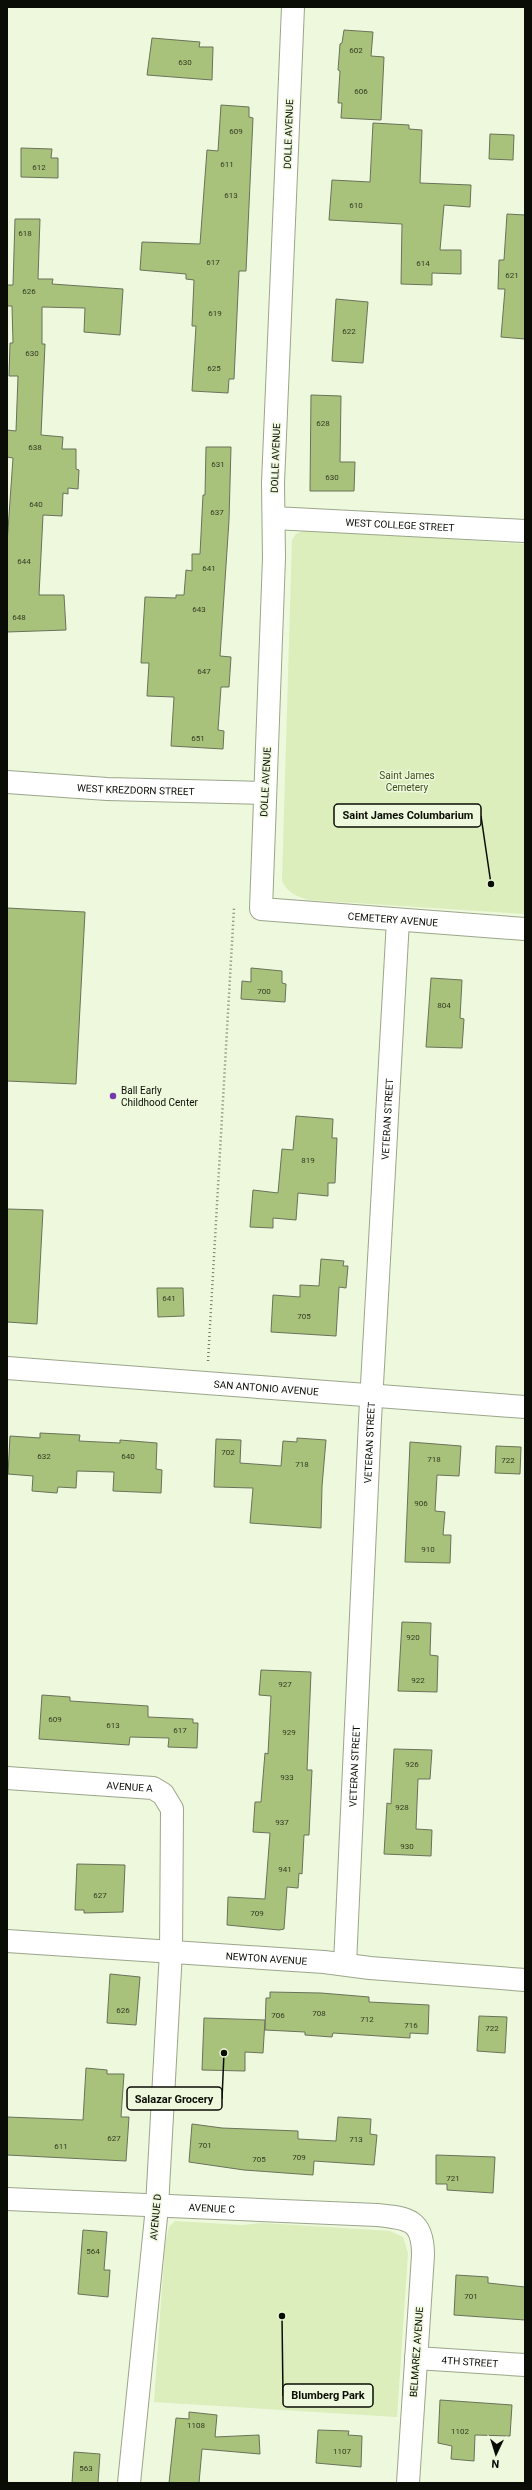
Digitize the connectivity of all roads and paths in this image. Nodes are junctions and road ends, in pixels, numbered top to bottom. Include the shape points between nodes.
1 (293, 7) edge
2 (274, 518) junction
3 (525, 531) edge
4 (7, 782) edge
5 (264, 793) junction
6 (234, 908) dead end
7 (261, 909) joint
8 (398, 920) junction
9 (525, 929) edge
10 (7, 1368) edge
11 (207, 1383) junction
12 (372, 1396) junction
13 (525, 1407) edge
14 (7, 1778) edge
15 (7, 1941) edge
16 (171, 1951) junction
17 (345, 1964) junction
18 (525, 1980) edge
19 (7, 2199) edge
20 (157, 2207) junction
21 (414, 2224) joint
22 (416, 2358) junction
23 (525, 2365) edge
24 (129, 2483) edge
25 (408, 2483) edge

1 - 2 street, DOLLE AVENUE via 273,483
2 - 3 street, WEST COLLEGE STREET
2 - 5 street, DOLLE AVENUE
4 - 5 street, WEST KREZDORN STREET via 107,789
5 - 7 street, DOLLE AVENUE
6 - 11 path
7 - 8 street, CEMETERY AVENUE
8 - 9 street, CEMETERY AVENUE
8 - 12 street, VETERAN STREET
10 - 11 street, SAN ANTONIO AVENUE
11 - 12 street, SAN ANTONIO AVENUE
12 - 13 street, SAN ANTONIO AVENUE
12 - 17 street, VETERAN STREET
14 - 16 street, AVENUE A via 153,1788 163,1794 172,1809 174,1820
15 - 16 street, NEWTON AVENUE
16 - 17 street, NEWTON AVENUE
16 - 20 street, AVENUE D
17 - 18 street, NEWTON AVENUE
19 - 20 street, AVENUE C
20 - 21 street, AVENUE C via 377,2215 396,2217
20 - 24 street, AVENUE D
21 - 22 street, BELMAREZ AVENUE via 420,2229 423,2240
22 - 23 street, 4TH STREET
22 - 25 street, BELMAREZ AVENUE

